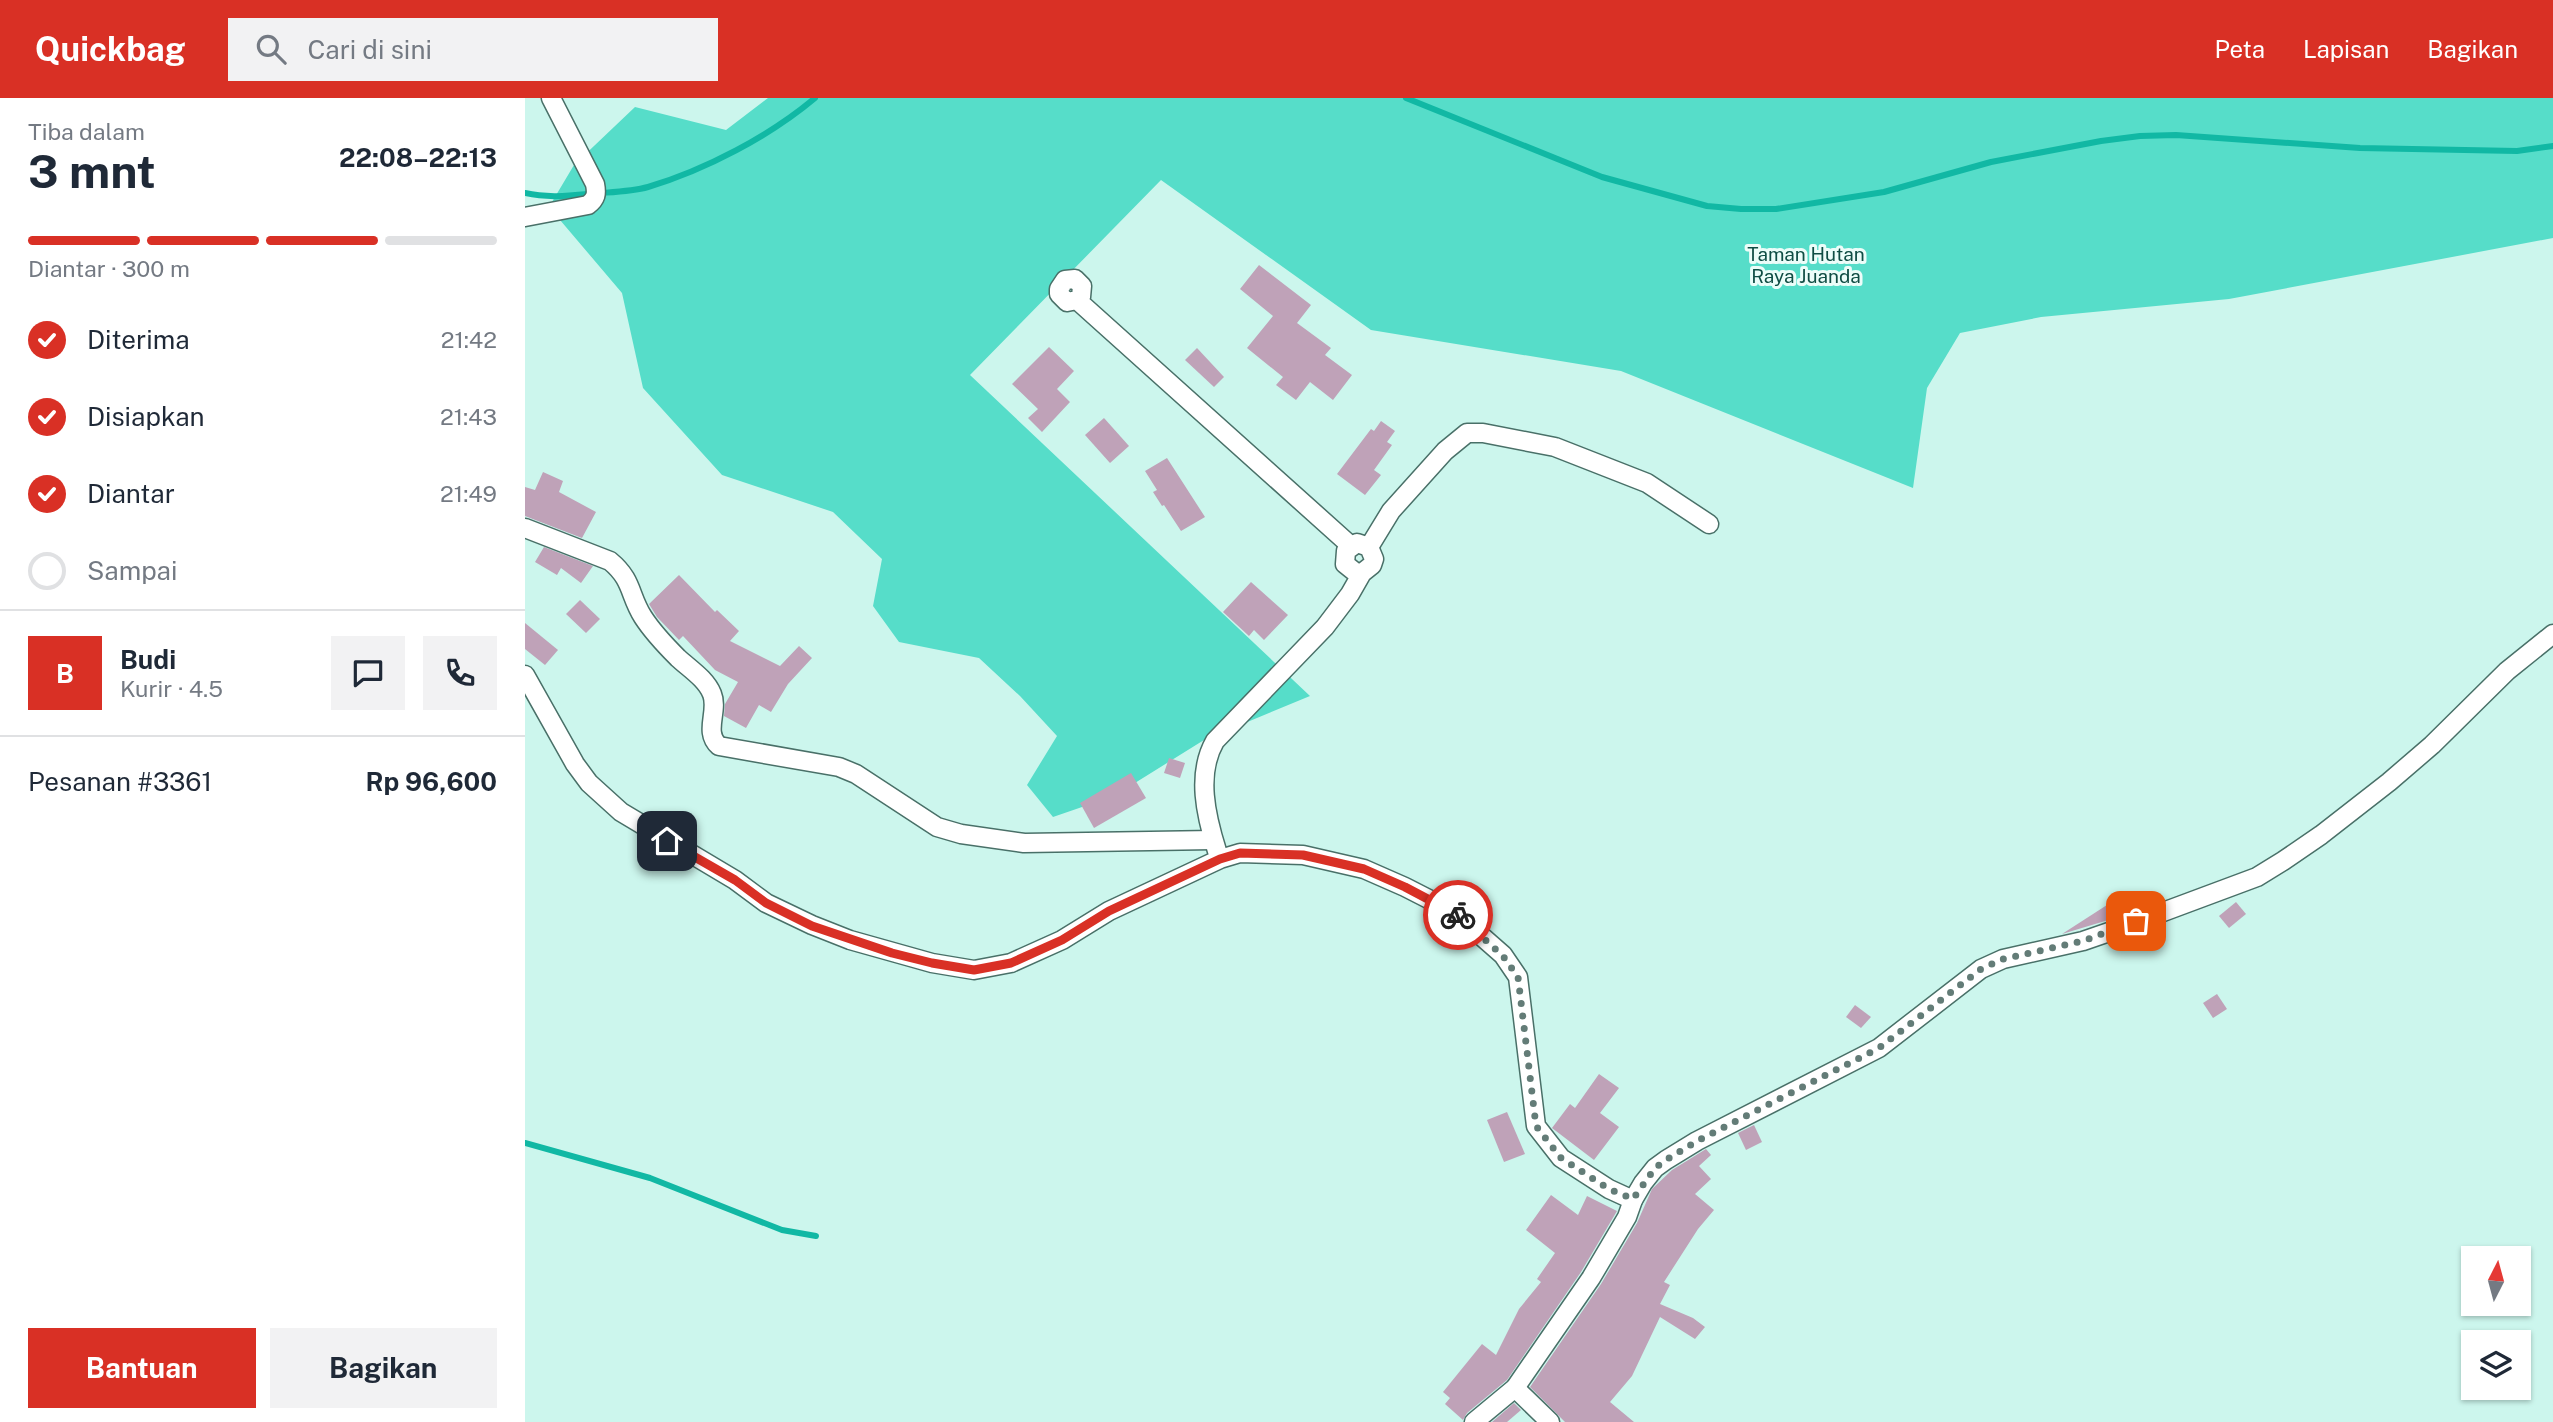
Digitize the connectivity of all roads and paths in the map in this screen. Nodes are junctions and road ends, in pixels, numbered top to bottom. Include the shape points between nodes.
1 (551, 98) edge
2 (525, 216) edge
3 (1077, 300) dead end
4 (1709, 524) dead end
5 (525, 528) edge
6 (1351, 546) junction
7 (1369, 547) junction
8 (1362, 573) junction
9 (2553, 634) edge
10 (525, 675) edge
11 (1213, 840) junction
12 (1220, 859) junction
13 (1633, 1199) junction
14 (1515, 1388) junction
15 (1474, 1422) edge
16 (1550, 1422) edge

1 - 2 street via 596,192 588,205
3 - 6 street
4 - 7 street via 1647,483 1555,447 1467,433 1391,511
5 - 11 street via 620,569 642,615 712,693 712,733 719,746 839,766 937,827 961,834 1024,844
6 - 7 street
6 - 8 street via 1345,564
7 - 8 street via 1374,559
8 - 11 street via 1325,627 1215,741 1205,767 1205,801
9 - 13 street via 2389,782 2257,877 2083,941 2003,959 1981,969 1879,1048 1666,1160
10 - 12 street via 575,764 621,812 766,903 812,926 892,953 974,970 1011,963
11 - 12 street
12 - 13 street via 1256,852 1364,869 1454,912 1503,956 1518,977 1536,1126 1561,1158
13 - 14 street via 1591,1278
14 - 15 street
14 - 16 street

